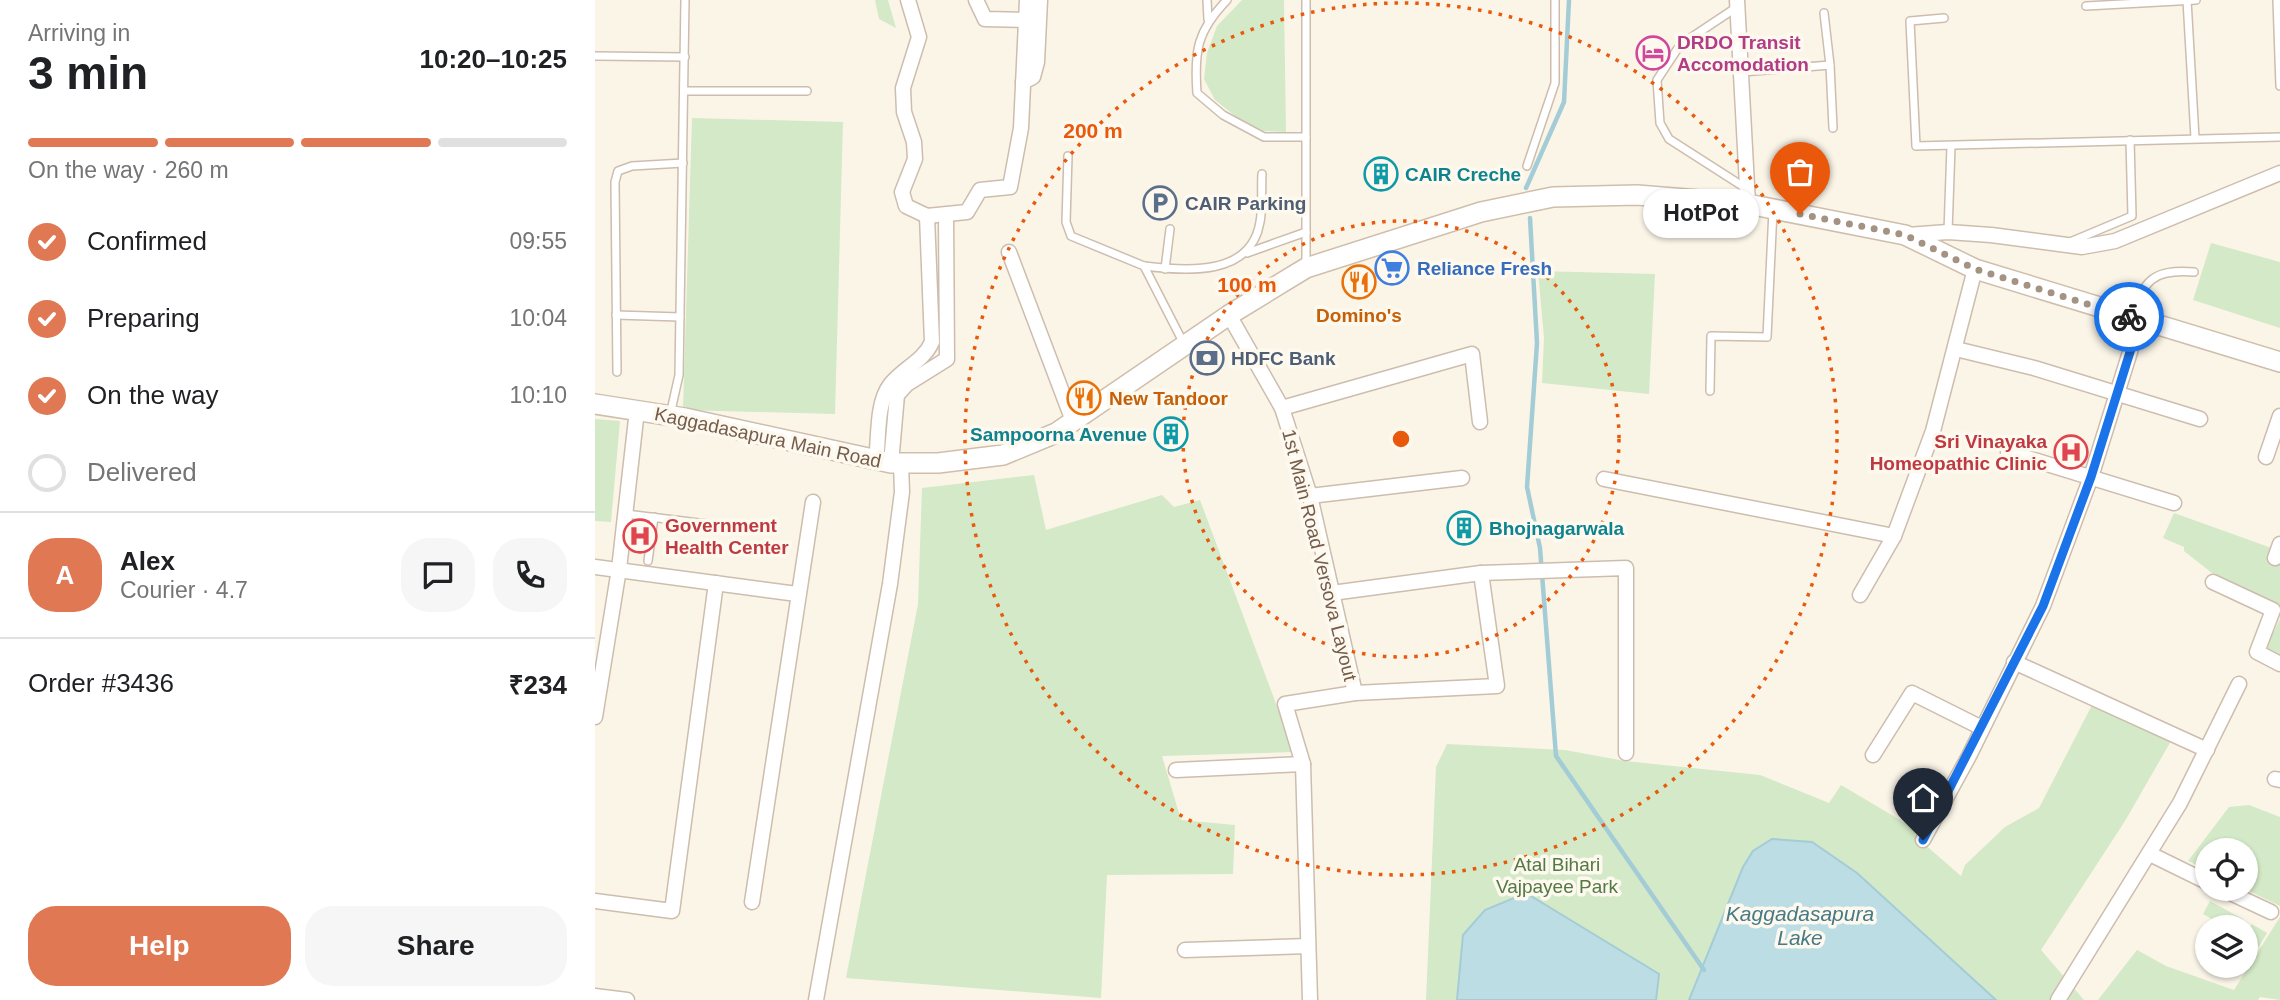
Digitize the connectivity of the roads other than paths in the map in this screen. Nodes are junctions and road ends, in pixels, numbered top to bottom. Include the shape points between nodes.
1 (685, 0) edge
2 (908, 0) edge
3 (976, 0) edge
4 (1027, 0) edge
5 (1040, 0) edge
6 (1207, 0) edge
7 (1227, 0) edge
8 (1306, 0) edge
9 (1555, 0) edge
10 (2187, 0) edge
11 (2196, 0) edge
12 (2277, 0) edge
13 (1737, 3) edge
14 (2086, 6) dead end
15 (1824, 12) dead end
16 (1944, 18) dead end
17 (1209, 19) junction
18 (1026, 20) junction
19 (595, 56) edge
20 (685, 57) junction
21 (1830, 65) junction
22 (1742, 72) junction
23 (1023, 82) junction
24 (2280, 86) edge
25 (684, 90) junction
26 (807, 91) dead end
27 (1833, 128) dead end
28 (1306, 137) junction
29 (2280, 137) edge
30 (2195, 138) junction
31 (2130, 140) junction
32 (1951, 146) junction
33 (1068, 156) dead end
34 (683, 163) junction
35 (1527, 166) dead end
36 (2280, 173) edge
37 (1262, 174) dead end
38 (1747, 197) junction
39 (1773, 209) junction
40 (946, 215) junction
41 (927, 216) junction
42 (1170, 229) dead end
43 (1306, 232) junction
44 (1948, 232) junction
45 (1905, 235) junction
46 (2061, 245) junction
47 (1009, 252) dead end
48 (1247, 253) junction
49 (1144, 266) junction
50 (1306, 268) junction
51 (1165, 269) junction
52 (1975, 269) junction
53 (2194, 272) dead end
54 (617, 315) junction
55 (1229, 315) junction
56 (680, 317) junction
57 (2135, 319) junction
58 (1184, 345) junction
59 (1957, 349) junction
60 (2280, 362) edge
61 (617, 372) dead end
62 (1710, 391) dead end
63 (2117, 393) junction
64 (595, 404) edge
65 (1282, 408) junction
66 (637, 410) junction
67 (669, 415) junction
68 (2280, 415) edge
69 (2200, 419) dead end
70 (1073, 421) junction
71 (1480, 422) dead end
72 (2008, 452) dead end
73 (2266, 457) dead end
74 (890, 463) junction
75 (2091, 477) junction
76 (1462, 478) dead end
77 (1604, 479) dead end
78 (1310, 496) junction
79 (813, 502) dead end
80 (2174, 503) dead end
81 (626, 514) junction
82 (654, 517) junction
83 (715, 525) dead end
84 (1894, 536) junction
85 (648, 561) dead end
86 (595, 567) edge
87 (619, 569) junction
88 (1481, 573) junction
89 (2214, 582) dead end
90 (716, 583) junction
91 (1332, 593) junction
92 (797, 594) junction
93 (1860, 595) dead end
94 (2014, 662) junction
95 (2280, 664) edge
96 (2239, 684) dead end
97 (1355, 693) junction
98 (595, 718) edge
99 (1982, 728) junction
100 (2207, 750) junction
101 (1626, 752) dead end
102 (1873, 755) dead end
103 (1303, 764) junction
104 (1176, 770) dead end
105 (1923, 840) dead end
106 (2150, 855) junction
107 (2195, 876) edge
108 (595, 901) edge
109 (2248, 901) edge
110 (752, 902) dead end
111 (2271, 912) dead end
112 (1308, 946) junction
113 (1185, 950) dead end
114 (595, 996) edge
115 (627, 1000) edge
116 (816, 1000) edge
117 (1310, 1000) edge
118 (2058, 1000) edge

1 - 20 lane
2 - 41 street via 919,37 904,88 904,112 915,159 902,192 906,206
3 - 18 street via 985,19
4 - 18 street
5 - 23 street via 1037,62 1033,77
6 - 17 lane
7 - 17 lane
8 - 28 lane
9 - 35 lane via 1555,83
10 - 11 lane
10 - 14 lane
10 - 30 lane
12 - 24 lane
13 - 22 street
13 - 38 lane via 1680,45 1657,80 1660,123 1669,139
15 - 21 lane
16 - 32 lane via 1910,21 1916,146
17 - 28 lane via 1200,35 1197,93 1223,115 1264,137
18 - 23 street
19 - 20 lane
20 - 25 lane
21 - 22 lane
21 - 27 lane
22 - 38 street
23 - 40 street via 1021,128 1010,187 980,190 967,212
25 - 26 lane
25 - 34 lane
28 - 43 lane
29 - 30 lane
30 - 31 lane
31 - 32 lane
31 - 46 lane via 2131,216
32 - 44 lane
33 - 49 lane via 1066,222 1072,236
34 - 54 lane via 618,171
34 - 56 lane
36 - 46 street via 2115,241 2082,247
37 - 48 lane via 1260,224
38 - 39 main road, Kaggadasapura Main Road
38 - 50 main road, Kaggadasapura Main Road via 1553,197 1418,230
39 - 45 main road, Kaggadasapura Main Road
39 - 62 lane via 1767,338 1711,336
40 - 41 street
40 - 74 street via 947,359 907,383 897,395
41 - 74 street via 932,342 927,353 889,386 882,409
42 - 51 lane
43 - 48 lane
43 - 50 lane
44 - 45 street
44 - 46 street
45 - 52 main road, Kaggadasapura Main Road
47 - 70 street
48 - 51 lane via 1224,265
49 - 51 lane
49 - 58 lane
50 - 55 main road, Kaggadasapura Main Road
52 - 57 main road, Kaggadasapura Main Road
52 - 59 street
53 - 57 lane via 2164,272 2150,279
54 - 56 lane
54 - 61 lane
55 - 58 main road, Kaggadasapura Main Road
55 - 65 street, 1st Main Road Versova Layout
56 - 67 lane via 679,375
57 - 60 main road, Kaggadasapura Main Road
57 - 63 street
58 - 70 main road, Kaggadasapura Main Road
59 - 63 street
59 - 84 street
63 - 69 street
63 - 75 street
64 - 66 main road, Kaggadasapura Main Road
65 - 71 street via 1472,354
65 - 78 street, 1st Main Road Versova Layout
66 - 67 main road, Kaggadasapura Main Road
66 - 81 street
67 - 74 main road, Kaggadasapura Main Road
68 - 73 street
70 - 74 main road, Kaggadasapura Main Road via 1003,455
72 - 75 street
74 - 116 street via 902,492 890,584
75 - 80 street
75 - 94 street via 2043,606
76 - 78 street
77 - 84 street
78 - 91 street, 1st Main Road Versova Layout
79 - 92 street
81 - 82 lane
81 - 87 street
82 - 83 lane
82 - 85 lane
84 - 93 street
86 - 87 street
87 - 90 street
87 - 98 street
88 - 91 street
88 - 97 street via 1497,686
88 - 101 street via 1626,568
89 - 95 street via 2273,610 2257,652
90 - 92 street
90 - 108 street via 672,911
91 - 97 street, 1st Main Road Versova Layout
92 - 110 street
94 - 99 street
94 - 100 street
96 - 100 street
97 - 103 street, 1st Main Road Versova Layout via 1285,704
99 - 102 street via 1912,693
99 - 105 street
100 - 106 street
103 - 104 street
103 - 112 street, 1st Main Road Versova Layout
106 - 107 street
106 - 118 street
109 - 111 street
112 - 113 street
112 - 117 street, 1st Main Road Versova Layout
114 - 115 street

